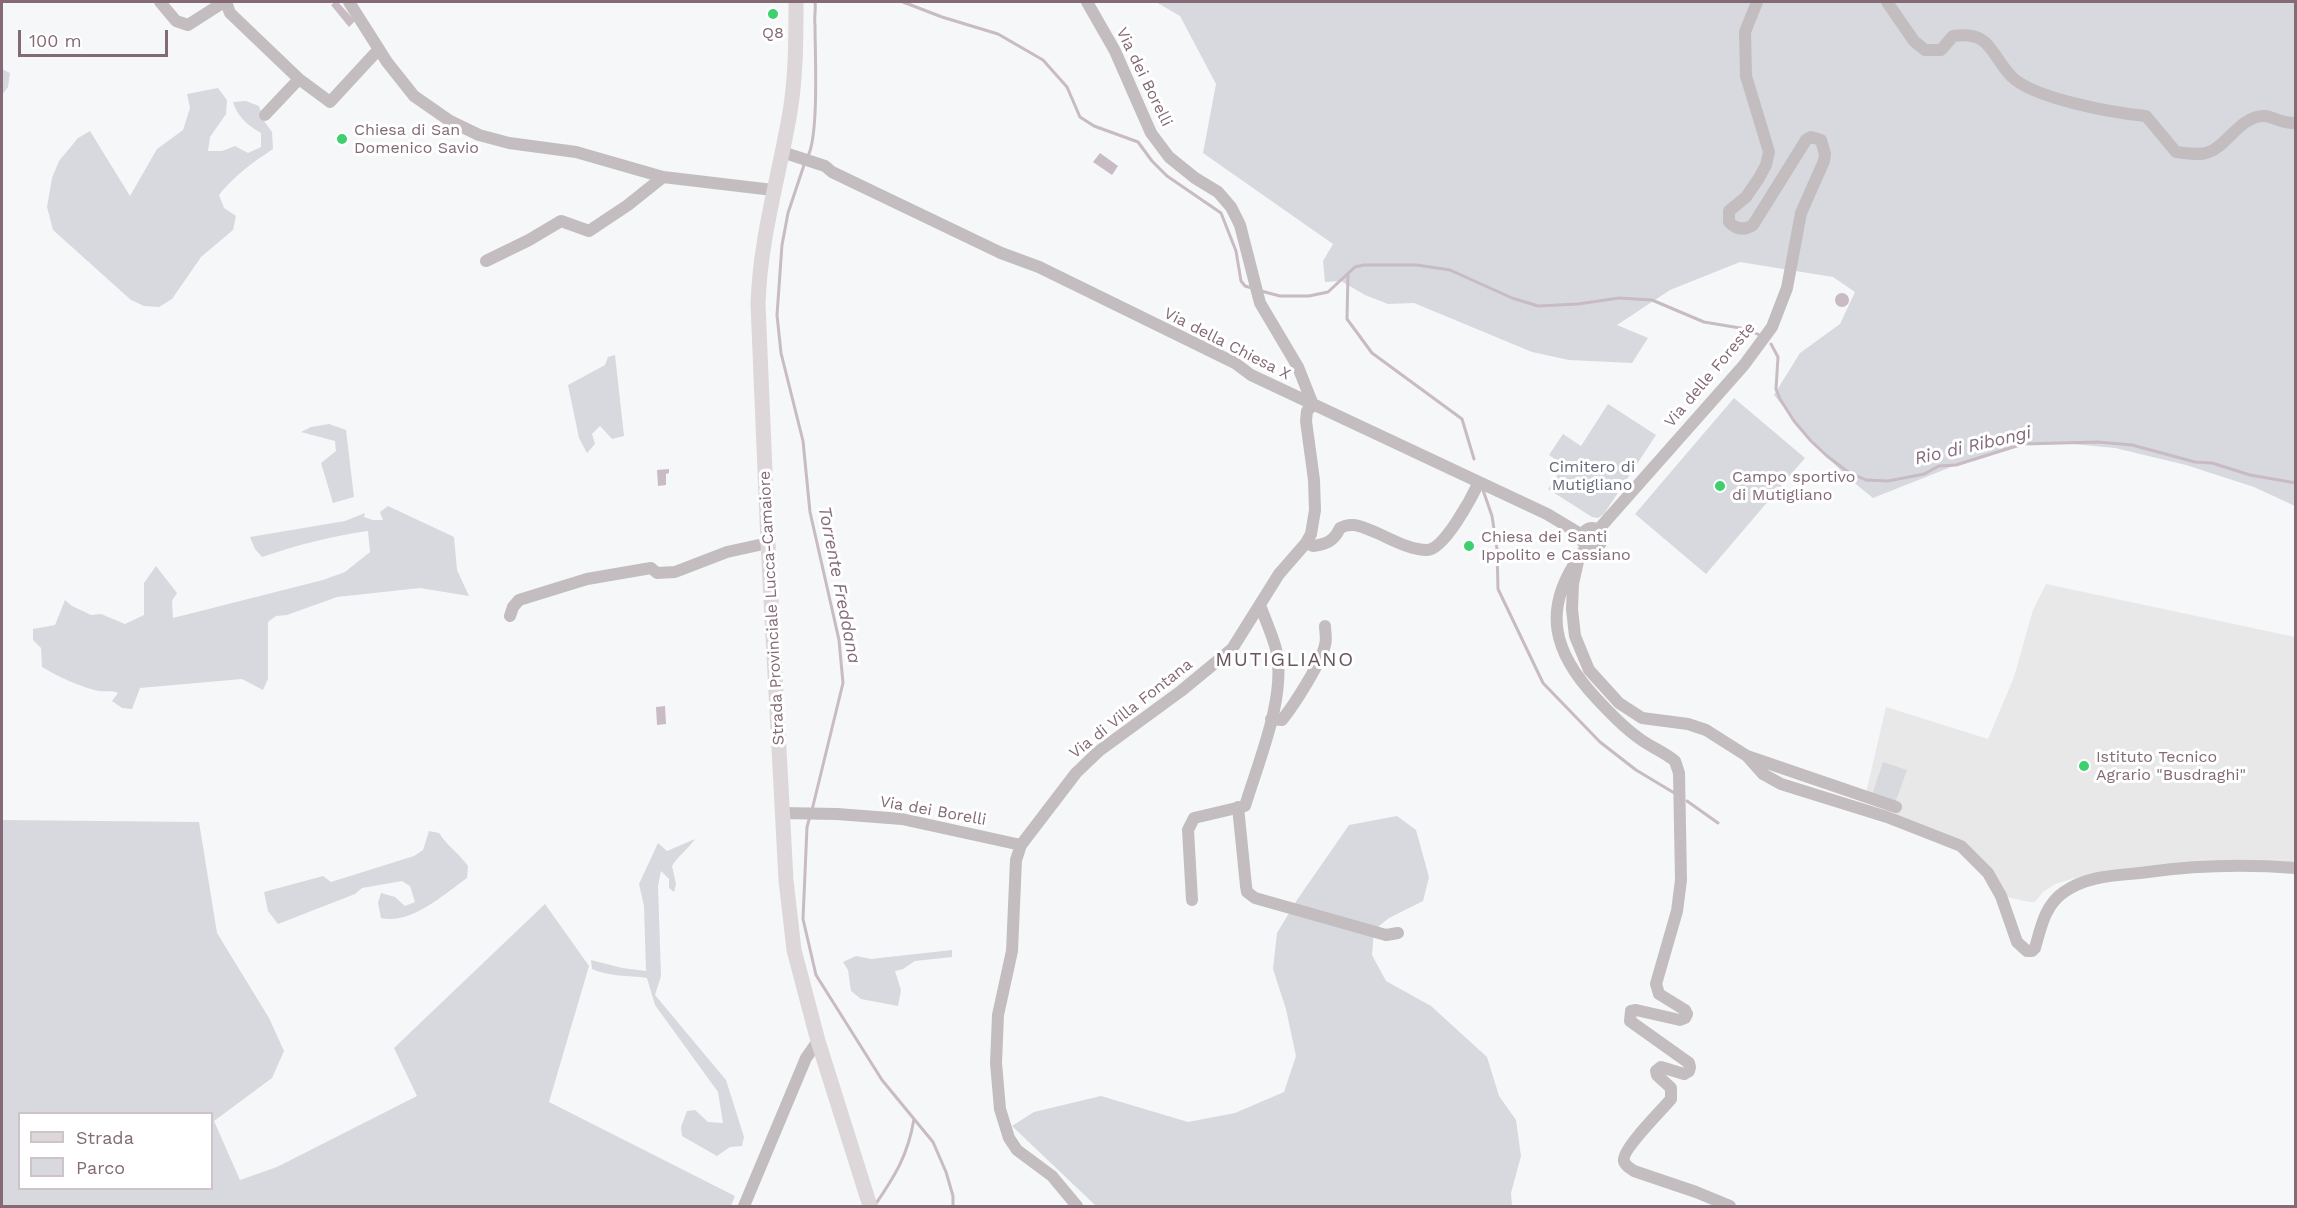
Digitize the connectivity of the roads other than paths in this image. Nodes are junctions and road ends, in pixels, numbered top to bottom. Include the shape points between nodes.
1 (160, 2) edge
2 (225, 2) edge
3 (349, 2) edge
4 (796, 2) edge
5 (1087, 2) edge
6 (1757, 2) edge
7 (1887, 2) edge
8 (379, 49) junction
9 (299, 80) junction
10 (265, 115) dead end
11 (2295, 123) edge
12 (788, 153) junction
13 (663, 177) junction
14 (773, 190) junction
15 (486, 261) dead end
16 (1313, 405) junction
17 (1479, 482) junction
18 (1585, 541) junction
19 (768, 543) junction
20 (1306, 543) junction
21 (1579, 557) junction
22 (1260, 605) junction
23 (510, 616) dead end
24 (1325, 626) dead end
25 (1271, 719) junction
26 (1747, 756) junction
27 (1239, 807) junction
28 (1896, 807) dead end
29 (782, 813) junction
30 (1021, 845) junction
31 (2295, 867) edge
32 (1192, 900) dead end
33 (1398, 933) dead end
34 (818, 1041) junction
35 (869, 1204) edge
36 (744, 1206) edge
37 (1077, 1206) edge
38 (1730, 1206) edge

1 - 2 street via 176,21 188,25
2 - 9 street via 230,13
3 - 8 street
4 - 12 main road, Strada Provinciale Lucca-Camaiore
5 - 16 street, Via dei Borelli via 1115,51 1151,133 1169,157 1218,192 1231,207 1240,225 1258,297 1298,366
6 - 18 street, Via delle Foreste via 1745,32 1746,76 1769,152 1759,178 1746,197 1729,211 1729,222 1741,229 1753,225 1806,140 1821,140 1825,154 1801,213 1787,288 1772,327 1744,365 1598,530 1599,544 1594,547
7 - 11 street via 1914,41 1925,50 1941,50 1953,36 1970,34 1987,43 2013,78 2084,105 2146,116 2176,152 2210,152 2245,122 2264,116
8 - 9 street via 330,102
8 - 13 street via 414,96 479,135 576,152
9 - 10 street
12 - 14 main road, Strada Provinciale Lucca-Camaiore
12 - 16 street, Via della Chiesa X via 825,166 1038,267
13 - 14 street
13 - 15 street via 589,231 561,221
14 - 19 main road, Strada Provinciale Lucca-Camaiore via 759,272 758,304
16 - 17 street, Via della Chiesa X
16 - 20 street, Via di Villa Fontana via 1307,411 1306,421 1315,510
17 - 18 street, Via della Chiesa X via 1547,514
17 - 20 street via 1466,509 1440,545 1430,550 1413,548 1352,524 1340,528 1330,542 1313,546
18 - 21 street
19 - 23 street via 727,552 675,572 657,573 651,568 587,579 519,600
19 - 29 main road, Strada Provinciale Lucca-Camaiore
20 - 22 street, Via di Villa Fontana via 1279,574
21 - 26 street via 1573,584 1575,636 1589,670 1603,687 1642,718 1706,730
21 - 38 street via 1557,605 1556,623 1567,663 1620,723 1678,766 1681,880 1677,911 1656,984 1659,994 1687,1014 1680,1020 1636,1010 1629,1016 1630,1021 1690,1067 1684,1074 1661,1067 1656,1071 1671,1088 1671,1099 1633,1142 1624,1161 1634,1171
22 - 25 street via 1278,660 1277,703
22 - 30 street, Via di Villa Fontana via 1242,636 1221,660 1099,751 1076,773
24 - 25 street via 1322,655 1282,720
25 - 27 street via 1245,806
26 - 28 street
26 - 31 street via 1763,774 1781,784 1887,817 1961,846 1988,873 2018,942 2027,951 2035,948 2049,908 2063,892 2091,878 2171,868
27 - 32 street via 1194,818 1188,830
27 - 33 street via 1247,891 1255,898 1386,935
29 - 30 street, Via dei Borelli via 902,819
29 - 34 main road, Strada Provinciale Lucca-Camaiore via 794,950
30 - 37 street, Via di Villa Fontana via 1016,860 1012,951 998,1015 996,1063 1000,1109 1017,1150 1052,1176
34 - 35 main road, Strada Provinciale Lucca-Camaiore
34 - 36 street via 806,1058

